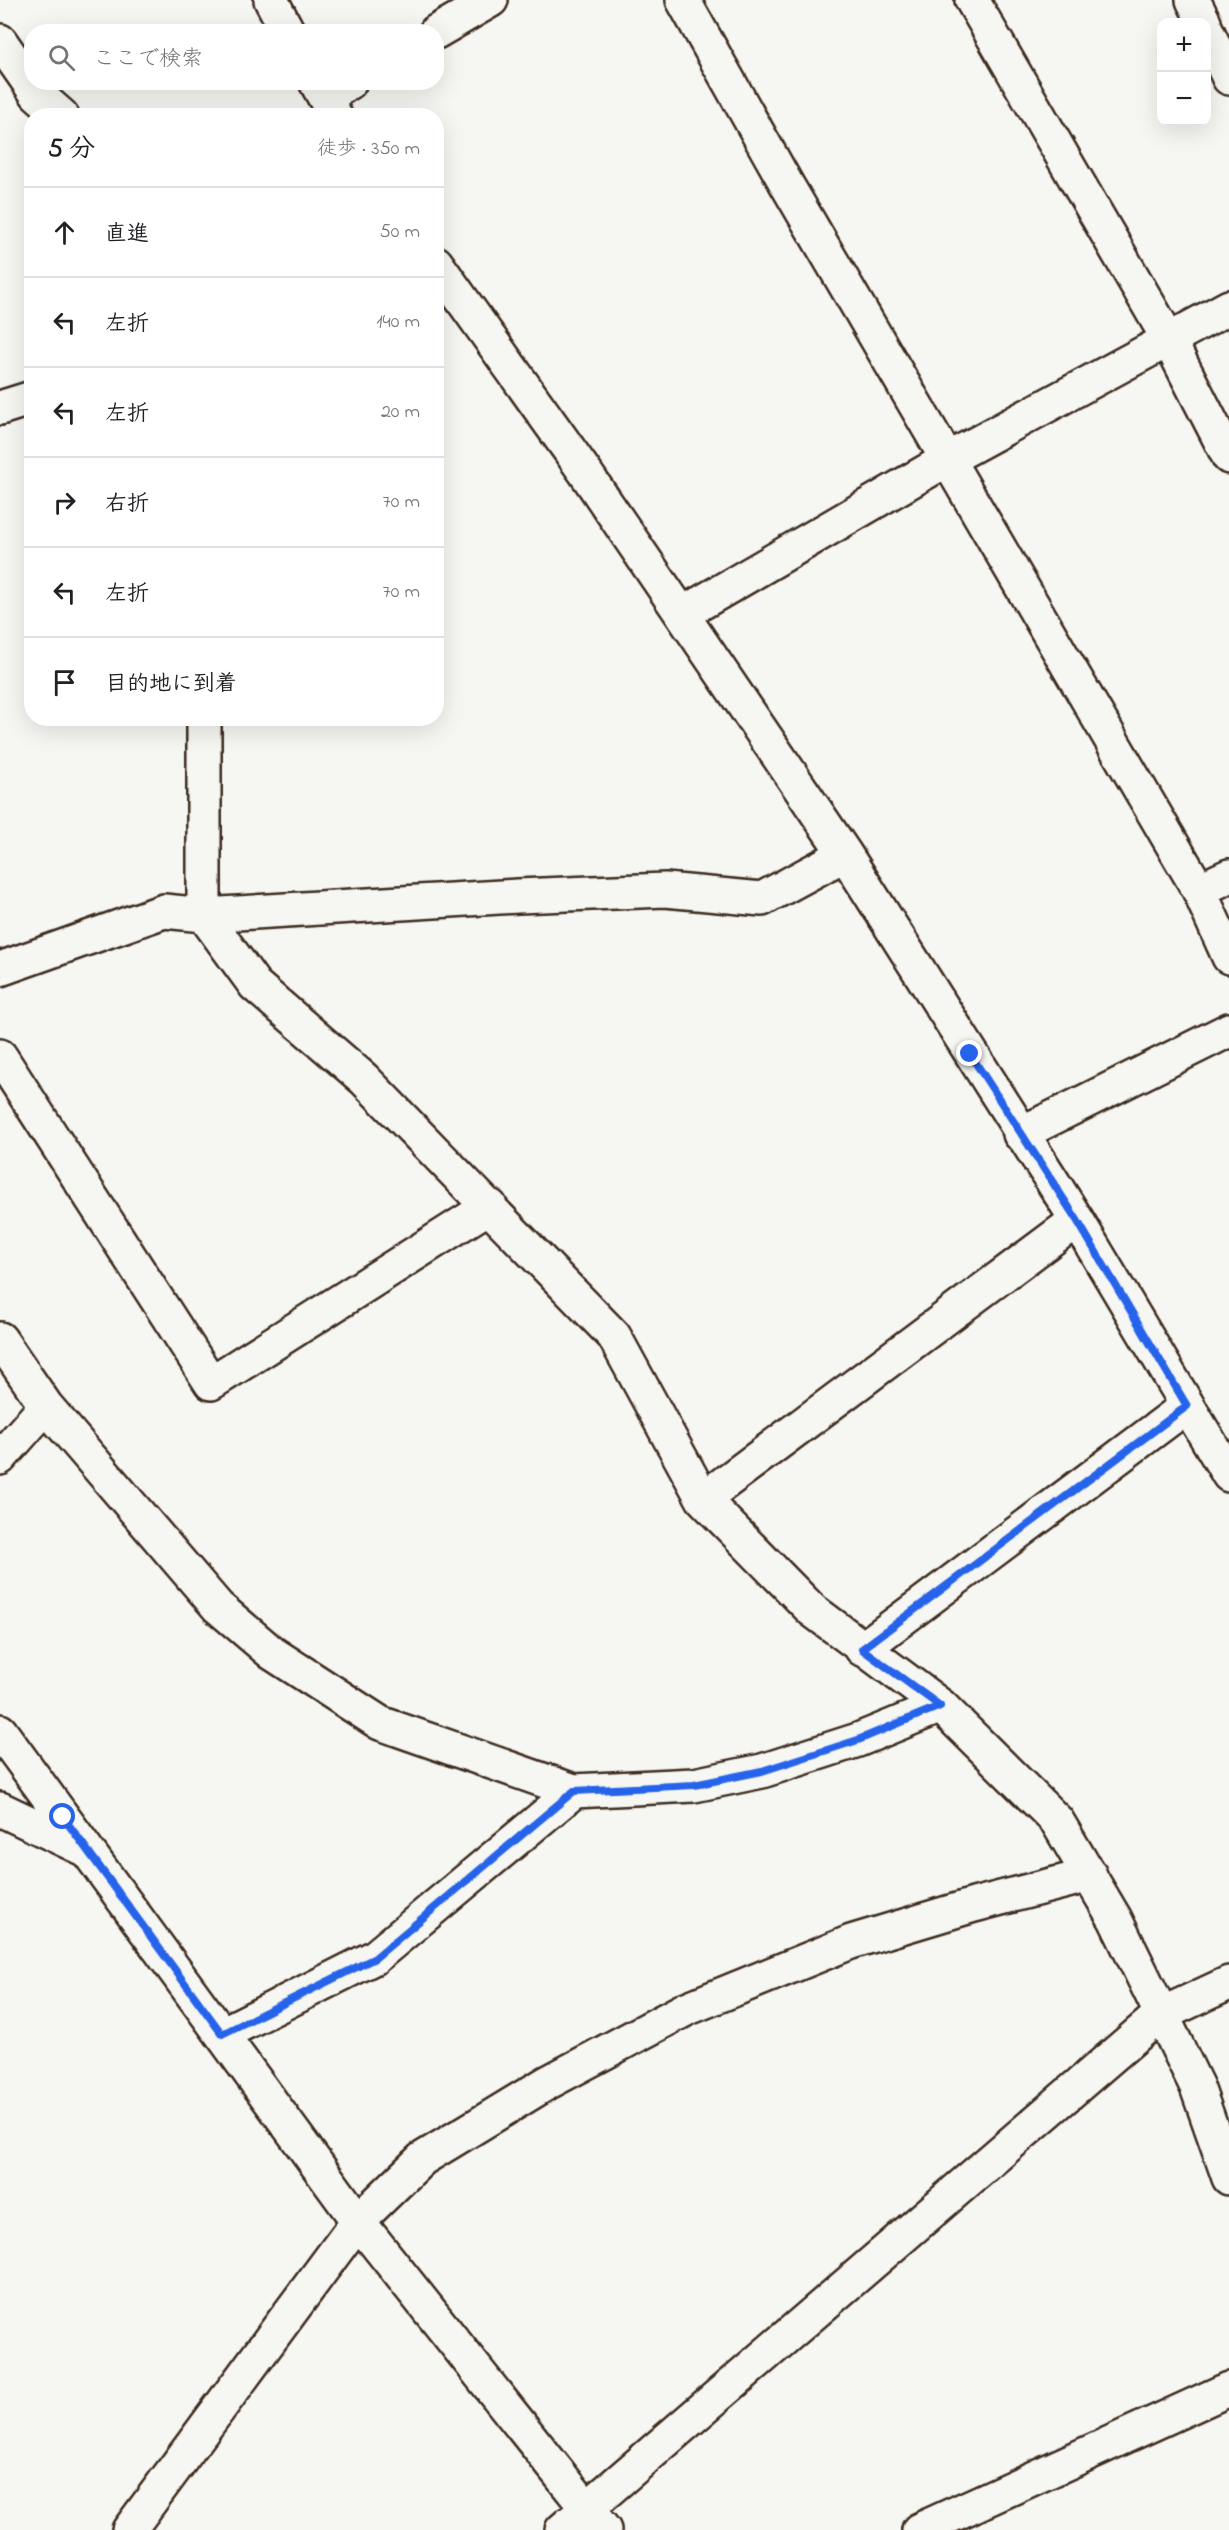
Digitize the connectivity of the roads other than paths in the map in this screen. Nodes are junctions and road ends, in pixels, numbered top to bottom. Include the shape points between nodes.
1 (271, 0) edge
2 (491, 0) edge
3 (683, 0) edge
4 (972, 0) edge
5 (1193, 0) edge
6 (1202, 18) edge
7 (284, 24) edge
8 (444, 27) edge
9 (1211, 40) edge
10 (0, 41) edge
11 (24, 75) edge
12 (1229, 78) edge
13 (34, 90) edge
14 (53, 108) edge
15 (444, 274) edge
16 (1229, 308) edge
17 (1169, 340) junction
18 (24, 400) edge
19 (0, 408) edge
20 (1229, 458) edge
21 (948, 459) junction
22 (682, 614) junction
23 (204, 726) edge
24 (845, 854) junction
25 (1229, 876) edge
26 (1199, 890) junction
27 (204, 915) junction
28 (1229, 957) edge
29 (0, 969) edge
30 (1229, 1030) edge
31 (0, 1056) edge
32 (1020, 1134) junction
33 (490, 1206) junction
34 (1077, 1220) junction
35 (0, 1339) edge
36 (46, 1406) junction
37 (1187, 1406) junction
38 (0, 1458) edge
39 (1229, 1475) edge
40 (703, 1499) junction
41 (862, 1649) junction
42 (940, 1706) junction
43 (0, 1731) edge
44 (574, 1791) junction
45 (0, 1809) edge
46 (88, 1851) junction
47 (1090, 1875) junction
48 (1229, 1983) edge
49 (1160, 2015) junction
50 (222, 2034) junction
51 (1229, 2178) edge
52 (358, 2221) junction
53 (1229, 2389) edge
54 (596, 2519) edge
55 (129, 2530) edge
56 (562, 2530) edge
57 (919, 2530) edge

1 - 7 street
2 - 8 street
3 - 21 street
4 - 17 street
5 - 6 street
9 - 12 street
10 - 11 street
13 - 14 street
15 - 22 street
16 - 17 street
17 - 20 street
17 - 21 street
18 - 19 street
21 - 22 street
21 - 26 street
22 - 24 street
23 - 27 street
24 - 27 street via 762,899 665,890
24 - 32 street
25 - 26 street
26 - 28 street
27 - 29 street via 164,911
27 - 33 street via 255,985 364,1079
30 - 32 street
31 - 33 street via 211,1383
32 - 34 street
33 - 40 street via 614,1336
34 - 37 street
34 - 40 street
35 - 36 street
36 - 38 street
36 - 44 street via 218,1607 272,1653 380,1723
37 - 39 street
37 - 41 street
40 - 41 street via 812,1610
41 - 42 street
42 - 44 street via 858,1740 762,1771 694,1785
42 - 47 street via 1057,1821
43 - 46 street
44 - 50 street via 375,1958
45 - 46 street
46 - 50 street
47 - 49 street
47 - 52 street via 851,1942 686,2008 547,2083 422,2159
48 - 49 street
49 - 51 street via 1197,2087
49 - 54 street
50 - 52 street
52 - 54 street
52 - 55 street
53 - 57 street
54 - 56 street

